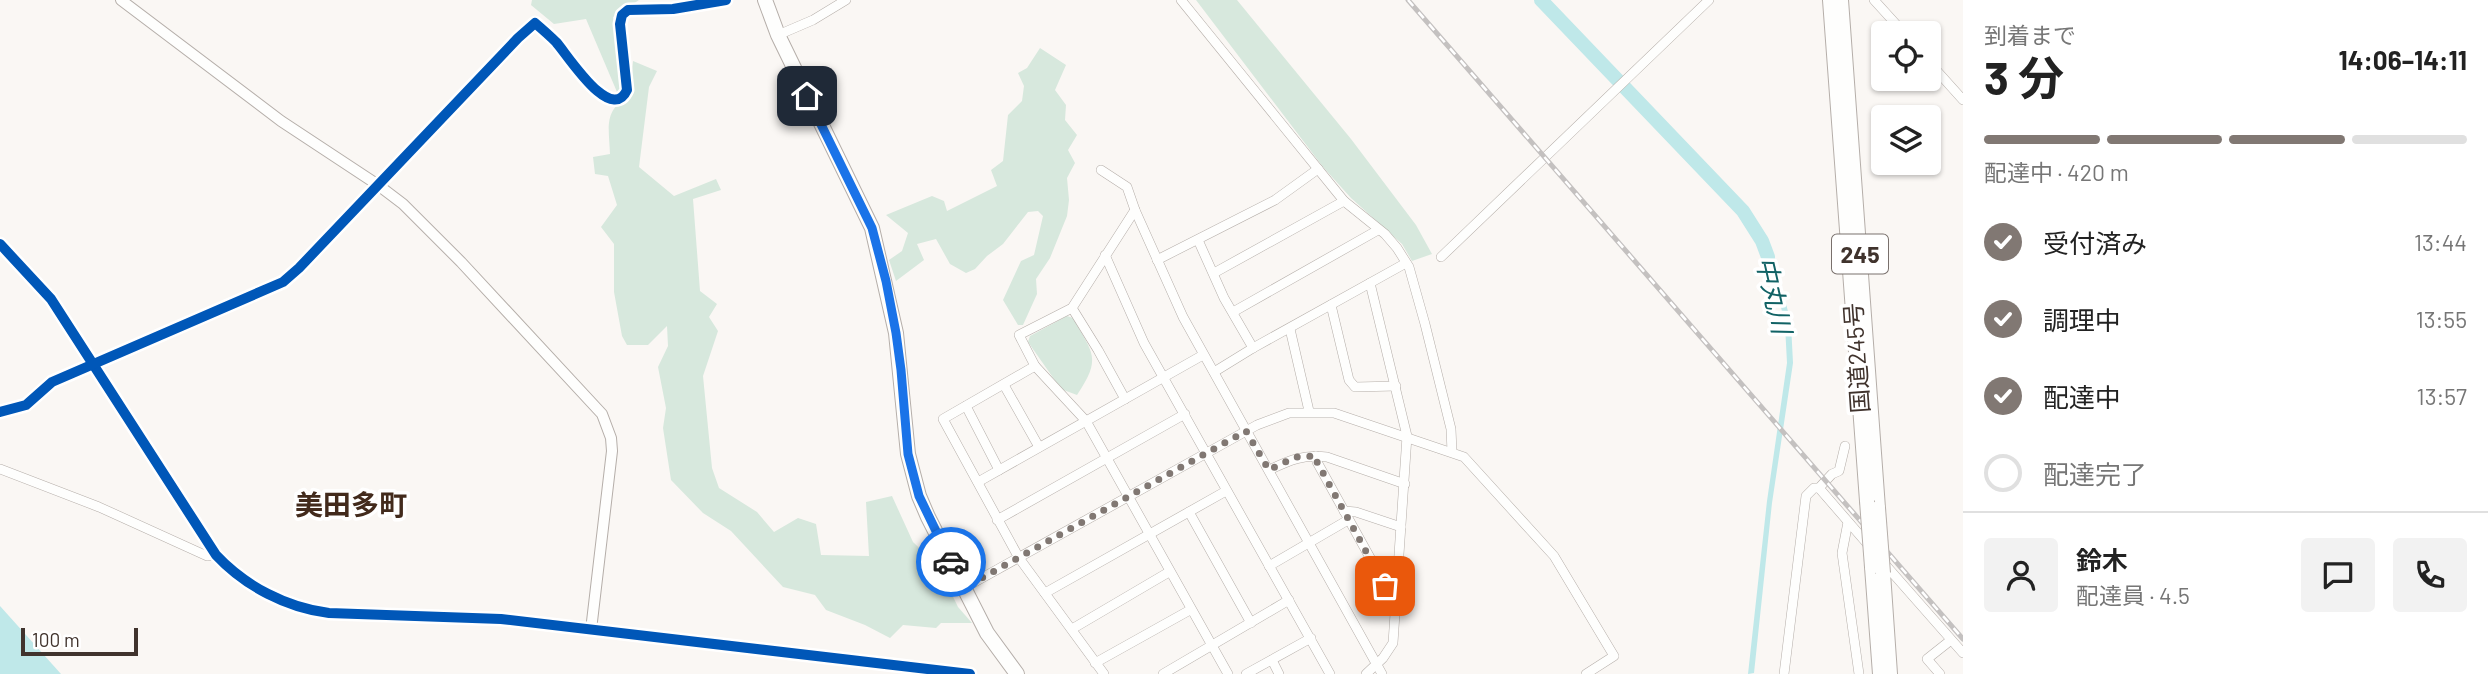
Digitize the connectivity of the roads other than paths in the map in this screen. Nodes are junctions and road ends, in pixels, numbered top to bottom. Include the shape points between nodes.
1 (121, 0) edge
2 (726, 0) edge
3 (765, 0) edge
4 (846, 0) edge
5 (1181, 0) edge
6 (1709, 0) edge
7 (1830, 0) edge
8 (1842, 0) edge
9 (1874, 0) edge
10 (1893, 21) edge
11 (778, 35) junction
12 (1941, 75) edge
13 (1963, 100) edge
14 (1318, 169) junction
15 (1101, 170) dead end
16 (378, 185) junction
17 (1345, 201) junction
18 (1135, 210) junction
19 (1378, 230) junction
20 (1198, 240) junction
21 (0, 244) edge
22 (1105, 255) junction
23 (1441, 257) dead end
24 (1157, 260) junction
25 (1406, 263) junction
26 (1214, 273) junction
27 (1370, 284) junction
28 (1331, 305) junction
29 (1072, 308) junction
30 (1233, 312) junction
31 (1290, 329) junction
32 (1253, 348) junction
33 (1203, 355) junction
34 (93, 365) junction
35 (1035, 366) junction
36 (1214, 372) junction
37 (1165, 377) junction
38 (1004, 385) junction
39 (1396, 386) junction
40 (1125, 399) junction
41 (966, 406) junction
42 (1309, 411) junction
43 (0, 412) edge
44 (1185, 414) junction
45 (1086, 421) junction
46 (1246, 431) junction
47 (1407, 436) junction
48 (1844, 446) dead end
49 (1039, 447) junction
50 (1452, 452) junction
51 (1206, 453) junction
52 (1316, 456) junction
53 (1106, 458) junction
54 (0, 469) edge
55 (999, 470) junction
56 (1269, 470) junction
57 (978, 482) junction
58 (1405, 484) junction
59 (1819, 488) junction
60 (1226, 491) junction
61 (1128, 498) junction
62 (1872, 505) junction
63 (1189, 512) junction
64 (1346, 516) junction
65 (997, 520) junction
66 (1848, 522) junction
67 (1401, 527) junction
68 (1149, 534) junction
69 (1309, 542) junction
70 (216, 555) junction
71 (1019, 558) junction
72 (1269, 566) junction
73 (1877, 570) junction
74 (1169, 572) junction
75 (964, 588) junction
76 (1045, 593) junction
77 (1289, 600) junction
78 (1394, 601) junction
79 (1191, 610) junction
80 (466, 618) joint
81 (1251, 623) junction
82 (1072, 629) junction
83 (591, 630) junction
84 (1311, 638) junction
85 (1951, 640) junction
86 (1211, 646) junction
87 (1963, 653) edge
88 (1272, 660) junction
89 (1095, 663) junction
90 (1377, 664) junction
91 (1011, 672) edge
92 (970, 674) edge
93 (1104, 674) edge
94 (1163, 674) edge
95 (1228, 674) edge
96 (1247, 674) edge
97 (1279, 674) edge
98 (1330, 674) edge
99 (1366, 674) edge
100 (1382, 674) edge
101 (1586, 674) edge
102 (1784, 674) edge
103 (1859, 674) edge
104 (1880, 674) edge
105 (1891, 674) edge
106 (1940, 674) edge

1 - 16 street via 297,133
2 - 16 street via 673,9 628,10 622,15 627,90 619,99 603,97 594,89 535,23
3 - 11 main road
4 - 11 street
5 - 14 street
6 - 23 street
7 - 62 main road, 国道245号 / 245
8 - 62 main road, 国道245号 / 245
9 - 10 street
11 - 75 main road via 872,228 896,333 908,454 928,517
12 - 13 street
14 - 17 street
14 - 20 street via 1275,200
15 - 18 street via 1127,187
16 - 34 street via 283,282
16 - 83 street via 461,262 594,403 607,424 612,451
17 - 19 street
17 - 26 street
18 - 22 street
18 - 24 street
19 - 25 street via 1398,247
19 - 30 street
20 - 24 street
20 - 26 street
21 - 34 street via 51,299
22 - 29 street
22 - 37 street via 1144,343
24 - 33 street
25 - 27 street
25 - 50 street via 1451,429
26 - 30 street
27 - 28 street
27 - 39 street
28 - 31 street
28 - 39 street via 1349,380 1355,387
29 - 35 street via 1019,335
29 - 40 street
30 - 32 street
31 - 32 street
31 - 42 street
32 - 36 street
33 - 36 street
33 - 37 street
34 - 43 street via 52,382 26,405
34 - 70 street
35 - 38 street
35 - 45 street
36 - 46 street
37 - 40 street
37 - 44 street
38 - 41 street
38 - 49 street
39 - 47 street
40 - 45 street
41 - 55 street
41 - 57 street via 943,419
42 - 46 street via 1273,418
42 - 47 street via 1334,413
44 - 51 street
44 - 53 street
45 - 49 street
45 - 53 street
46 - 51 street
46 - 56 street
47 - 50 street
47 - 58 street
48 - 59 street via 1839,471
49 - 55 street
50 - 101 street via 1473,466 1554,556 1614,656
51 - 60 street
51 - 61 street
52 - 56 street via 1295,457
52 - 58 street
52 - 64 street
53 - 61 street
53 - 65 street
54 - 70 street via 206,555
55 - 57 street
56 - 69 street
57 - 65 street
58 - 67 street
59 - 66 street
59 - 102 street via 1806,496
60 - 63 street
60 - 72 street
61 - 68 street
61 - 71 street
62 - 73 main road, 国道245号 / 245, bridge
63 - 68 street
63 - 81 street
64 - 67 street via 1356,512
64 - 69 street
64 - 78 street
65 - 71 street
66 - 85 street
66 - 103 street via 1842,553
67 - 78 street
68 - 74 street
68 - 76 street
69 - 72 street
69 - 90 street
70 - 80 street via 260,589 313,611
71 - 75 street
71 - 76 street
72 - 77 street
73 - 104 main road, 国道245号 / 245
73 - 105 main road, 国道245号 / 245
74 - 79 street
74 - 82 street
75 - 91 main road
76 - 82 street
77 - 81 street
77 - 84 street
78 - 90 street via 1392,643
79 - 86 street
79 - 89 street
80 - 83 street
81 - 86 street
82 - 89 street
83 - 92 street
84 - 88 street
84 - 98 street
85 - 87 street
85 - 106 street via 1927,659
86 - 94 street
86 - 95 street
88 - 96 street
88 - 97 street
89 - 93 street
90 - 99 street
90 - 100 street

